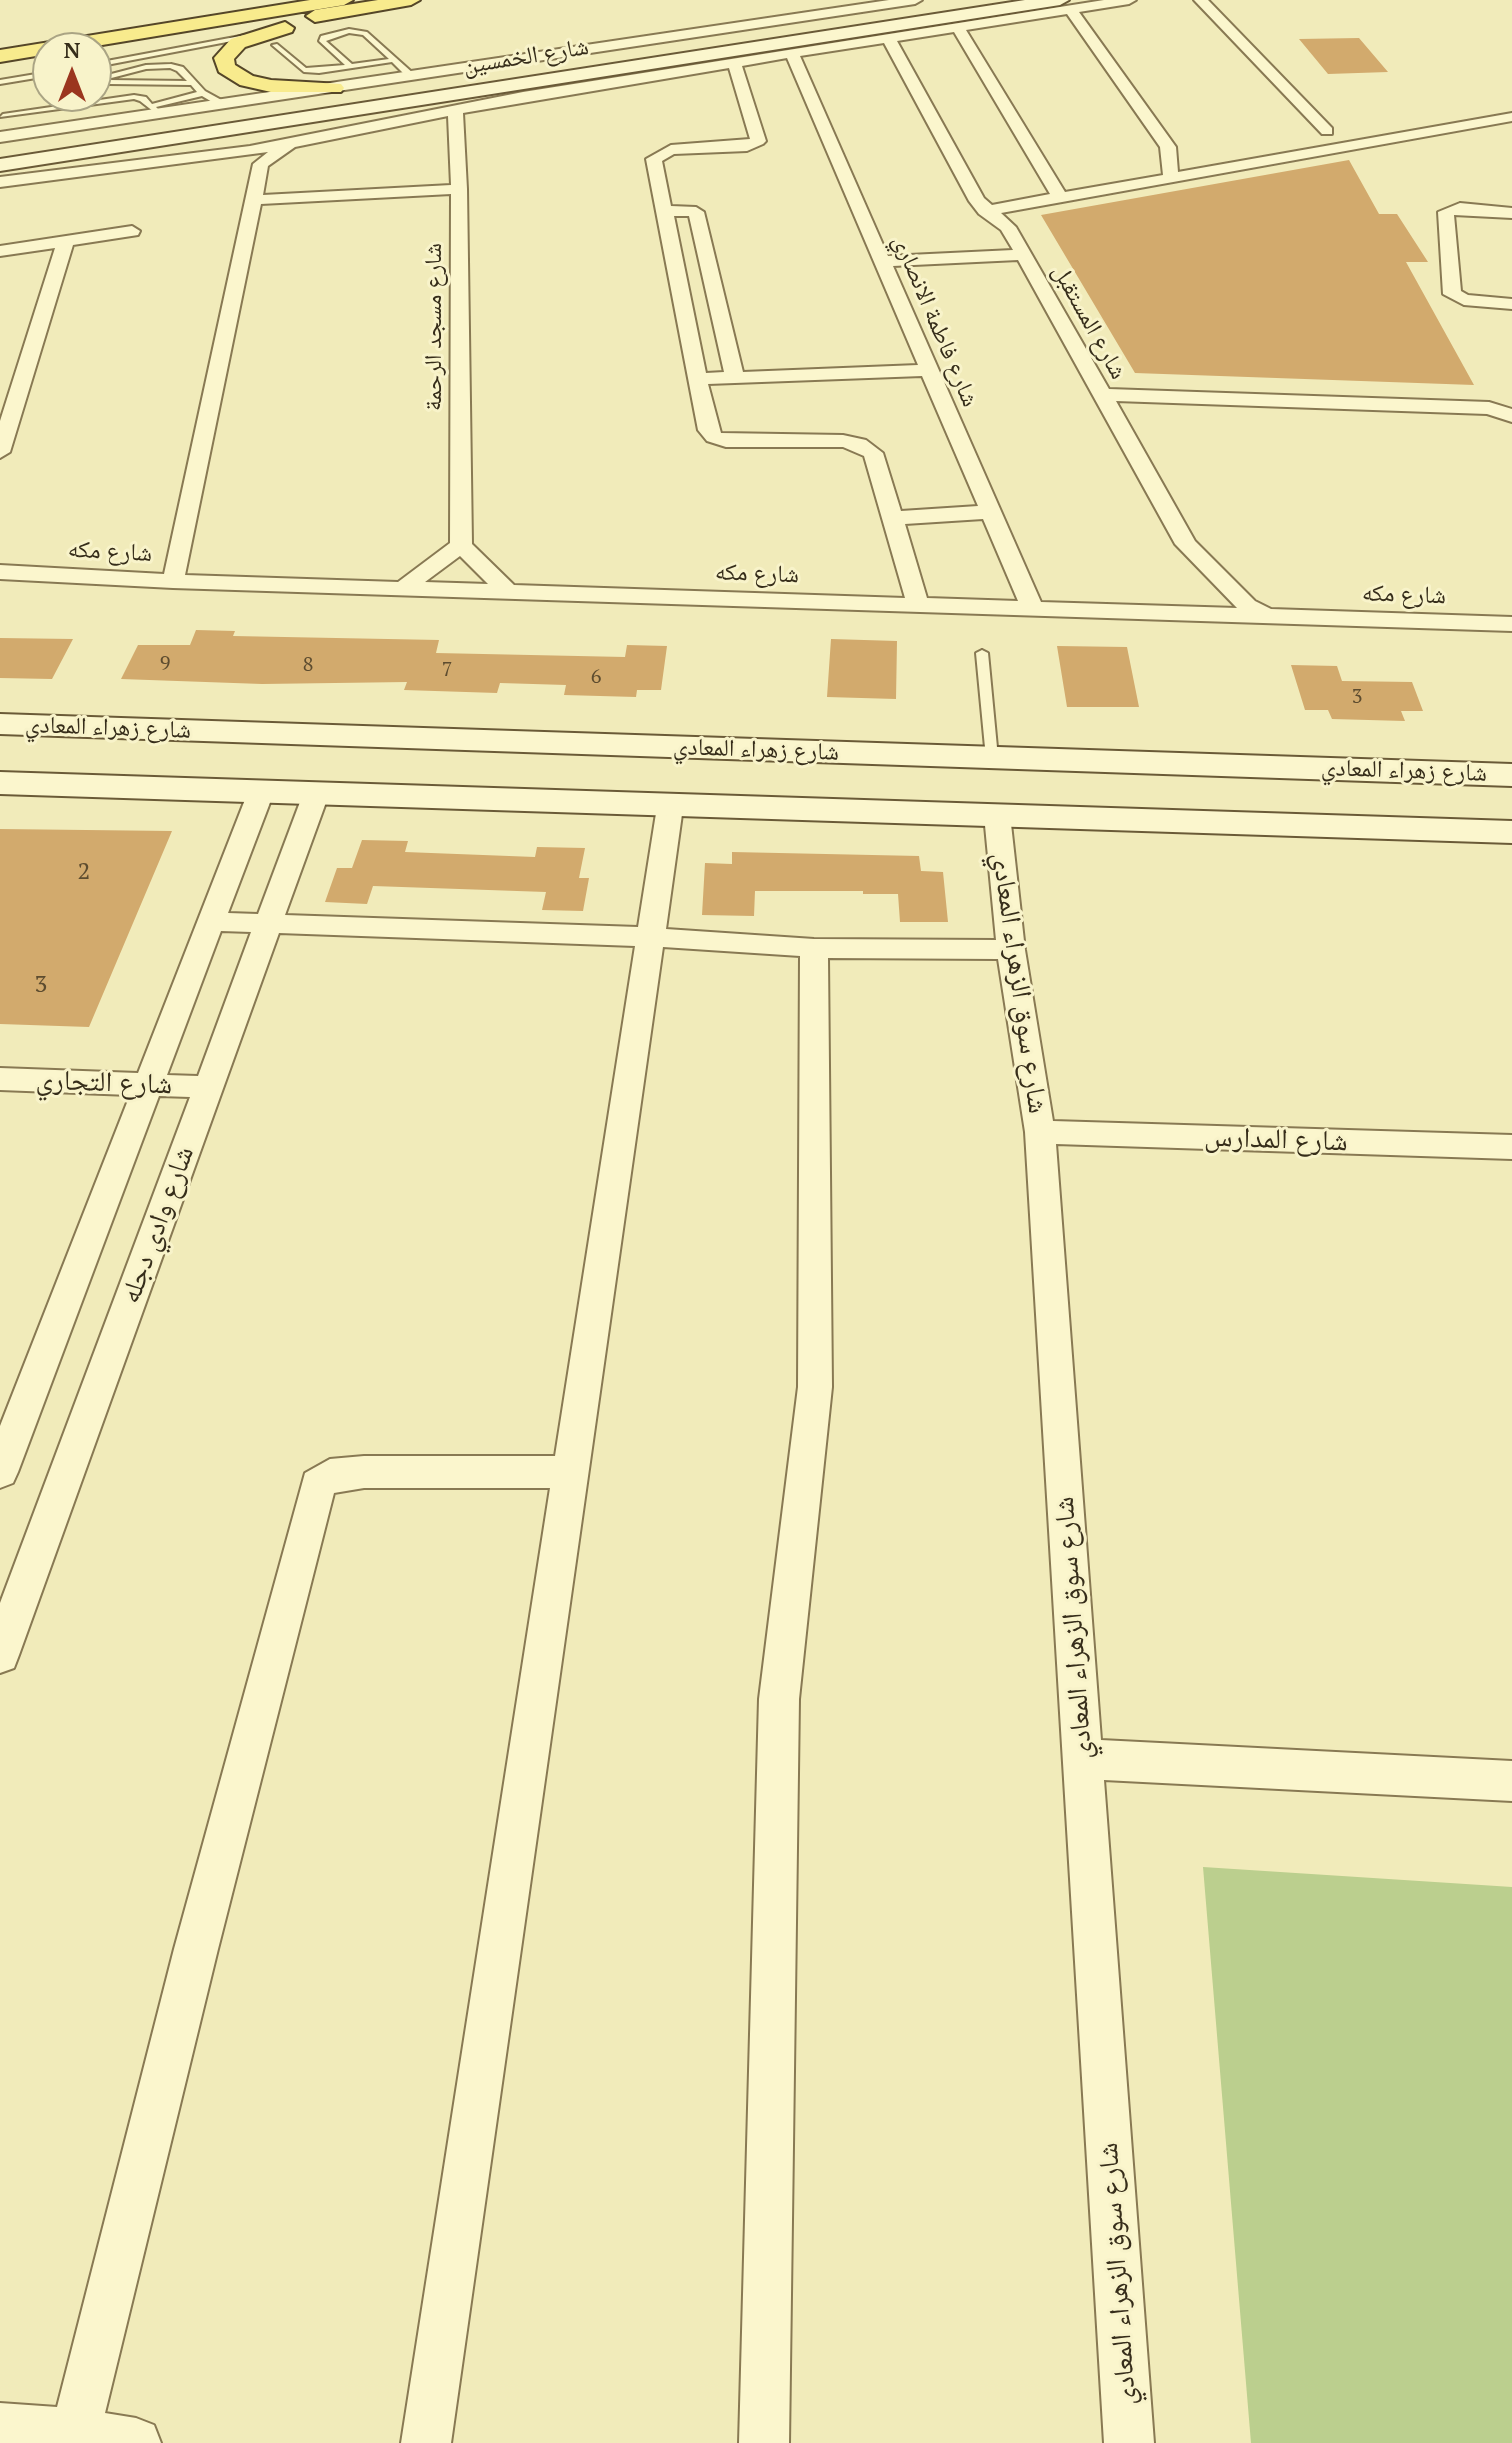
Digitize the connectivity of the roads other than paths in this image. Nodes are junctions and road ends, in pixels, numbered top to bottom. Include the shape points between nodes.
1 (411, 0) edge
2 (915, 0) edge
3 (977, 0) edge
4 (1129, 0) edge
5 (1201, 0) edge
6 (1065, 5) edge
7 (337, 7) edge
8 (958, 27) junction
9 (256, 35) junction
10 (888, 38) junction
11 (275, 45) dead end
12 (112, 50) edge
13 (792, 53) junction
14 (0, 56) edge
15 (395, 60) junction
16 (112, 62) edge
17 (734, 62) junction
18 (32, 64) edge
19 (351, 67) junction
20 (0, 69) edge
21 (32, 77) edge
22 (112, 77) edge
23 (425, 78) junction
24 (112, 80) edge
25 (0, 82) edge
26 (192, 83) junction
27 (560, 84) junction
28 (334, 88) junction
29 (202, 93) junction
30 (222, 104) junction
31 (455, 108) junction
32 (155, 109) junction
33 (1, 115) edge
34 (1512, 117) edge
35 (1327, 131) dead end
36 (16, 135) junction
37 (0, 137) edge
38 (291, 144) junction
39 (0, 150) edge
40 (209, 157) junction
41 (261, 164) junction
42 (0, 165) edge
43 (1171, 178) junction
44 (0, 182) edge
45 (459, 189) junction
46 (1060, 197) junction
47 (253, 200) junction
48 (664, 210) junction
49 (985, 211) junction
50 (1512, 213) edge
51 (132, 231) dead end
52 (66, 241) junction
53 (0, 251) edge
54 (1023, 255) junction
55 (884, 261) junction
56 (1512, 304) edge
57 (929, 370) junction
58 (735, 377) junction
59 (698, 379) junction
60 (1102, 395) junction
61 (1512, 416) edge
62 (4, 424) edge
63 (0, 452) edge
64 (989, 512) junction
65 (893, 518) junction
66 (461, 545) junction
67 (0, 572) edge
68 (173, 581) junction
69 (404, 588) junction
70 (508, 592) junction
71 (918, 605) junction
72 (1033, 609) junction
73 (1266, 616) junction
74 (1512, 624) edge
75 (982, 653) dead end
76 (0, 724) edge
77 (992, 758) junction
78 (1508, 777) edge
79 (0, 783) edge
80 (261, 792) junction
81 (316, 794) junction
82 (670, 807) junction
83 (997, 815) junction
84 (1512, 832) edge
85 (212, 922) junction
86 (268, 924) junction
87 (651, 937) junction
88 (814, 948) junction
89 (1011, 950) junction
90 (0, 1079) edge
91 (150, 1085) junction
92 (208, 1087) junction
93 (1040, 1132) junction
94 (1512, 1147) edge
95 (0, 1472) edge
96 (571, 1472) junction
97 (0, 1655) edge
98 (1083, 1759) junction
99 (1512, 1781) edge
100 (0, 2428) edge
101 (75, 2434) junction
102 (136, 2443) edge
103 (426, 2443) edge
104 (764, 2443) edge
105 (1129, 2443) edge

1 - 7 main road
2 - 23 street
3 - 23 main road, شارع الخمسين
4 - 6 street
5 - 35 street
6 - 8 street
6 - 27 main road, شارع الخمسين
6 - 43 street via 1168,147
7 - 9 main road
7 - 12 main road
7 - 14 main road
8 - 10 street
8 - 46 street
9 - 16 lane
9 - 28 main road via 227,53 224,63 231,72 271,86
10 - 13 street
10 - 49 street, شارع المستقبل
11 - 19 lane via 304,70
13 - 17 street
13 - 55 street, شارع فاطمة الانصاري
15 - 19 lane
15 - 19 lane via 365,33 323,37
15 - 23 lane
17 - 27 street
17 - 48 street via 759,139 747,146 671,150 656,156
18 - 20 main road
21 - 25 lane
22 - 26 lane via 163,66 180,69
23 - 28 street
23 - 39 main road, شارع الخمسين
24 - 26 lane
26 - 29 lane
27 - 31 street
27 - 42 main road, شارع الخمسين
28 - 30 street
29 - 30 lane
29 - 32 lane
30 - 32 street
31 - 38 street
31 - 45 street, شارع مسجد الرحمة
32 - 33 lane via 139,98 126,97
32 - 36 street
33 - 36 lane
34 - 43 street
36 - 37 street
38 - 40 street
38 - 41 street
40 - 41 street
40 - 44 street
41 - 47 street
43 - 46 street
45 - 47 street
45 - 66 street, شارع مسجد الرحمة
46 - 49 street
47 - 68 street
48 - 58 street via 696,212
48 - 59 street
49 - 54 street, شارع المستقبل via 1008,227
50 - 56 street via 1460,208 1446,212 1452,294
51 - 52 street
52 - 53 street
52 - 62 street
54 - 55 street
54 - 60 street, شارع المستقبل
55 - 57 street, شارع فاطمة الانصاري
57 - 58 street
57 - 64 street, شارع فاطمة الانصاري
58 - 59 street
59 - 65 street via 714,437 843,441 867,448 876,459
60 - 61 street via 1489,408
60 - 73 street, شارع المستقبل via 1186,544 1247,606
62 - 63 street
64 - 65 street
64 - 72 street, شارع فاطمة الانصاري
65 - 71 street
66 - 69 street
66 - 70 street
67 - 68 street, شارع مكه
68 - 69 street, شارع مكه
69 - 70 street, شارع مكه
70 - 71 street, شارع مكه
71 - 72 street, شارع مكه
72 - 73 street, شارع مكه
73 - 74 street, شارع مكه
75 - 77 lane
76 - 77 main road, شارع زهراء المعادي
77 - 78 main road, شارع زهراء المعادي
79 - 80 main road
80 - 81 main road
80 - 85 street, شارع وادي دجله
81 - 82 main road
81 - 86 street, شارع وادي دجله
82 - 83 main road
82 - 87 street
83 - 84 main road
83 - 89 street, شارع سوق الزهراء المعادي
85 - 86 street
85 - 91 street, شارع وادي دجله
86 - 87 street
86 - 92 street, شارع وادي دجله
87 - 88 street
87 - 96 street
88 - 89 street
88 - 104 street via 815,1387 779,1699
89 - 93 street, شارع سوق الزهراء المعادي
90 - 91 street, شارع التجاري
91 - 92 street, شارع التجاري
91 - 95 street, شارع وادي دجله
92 - 97 street, شارع وادي دجله
93 - 94 street, شارع المدارس
93 - 98 street, شارع سوق الزهراء المعادي
96 - 101 street via 364,1472 330,1475 318,1484
96 - 103 street
98 - 99 street
98 - 105 street, شارع سوق الزهراء المعادي
100 - 101 street
101 - 102 street

